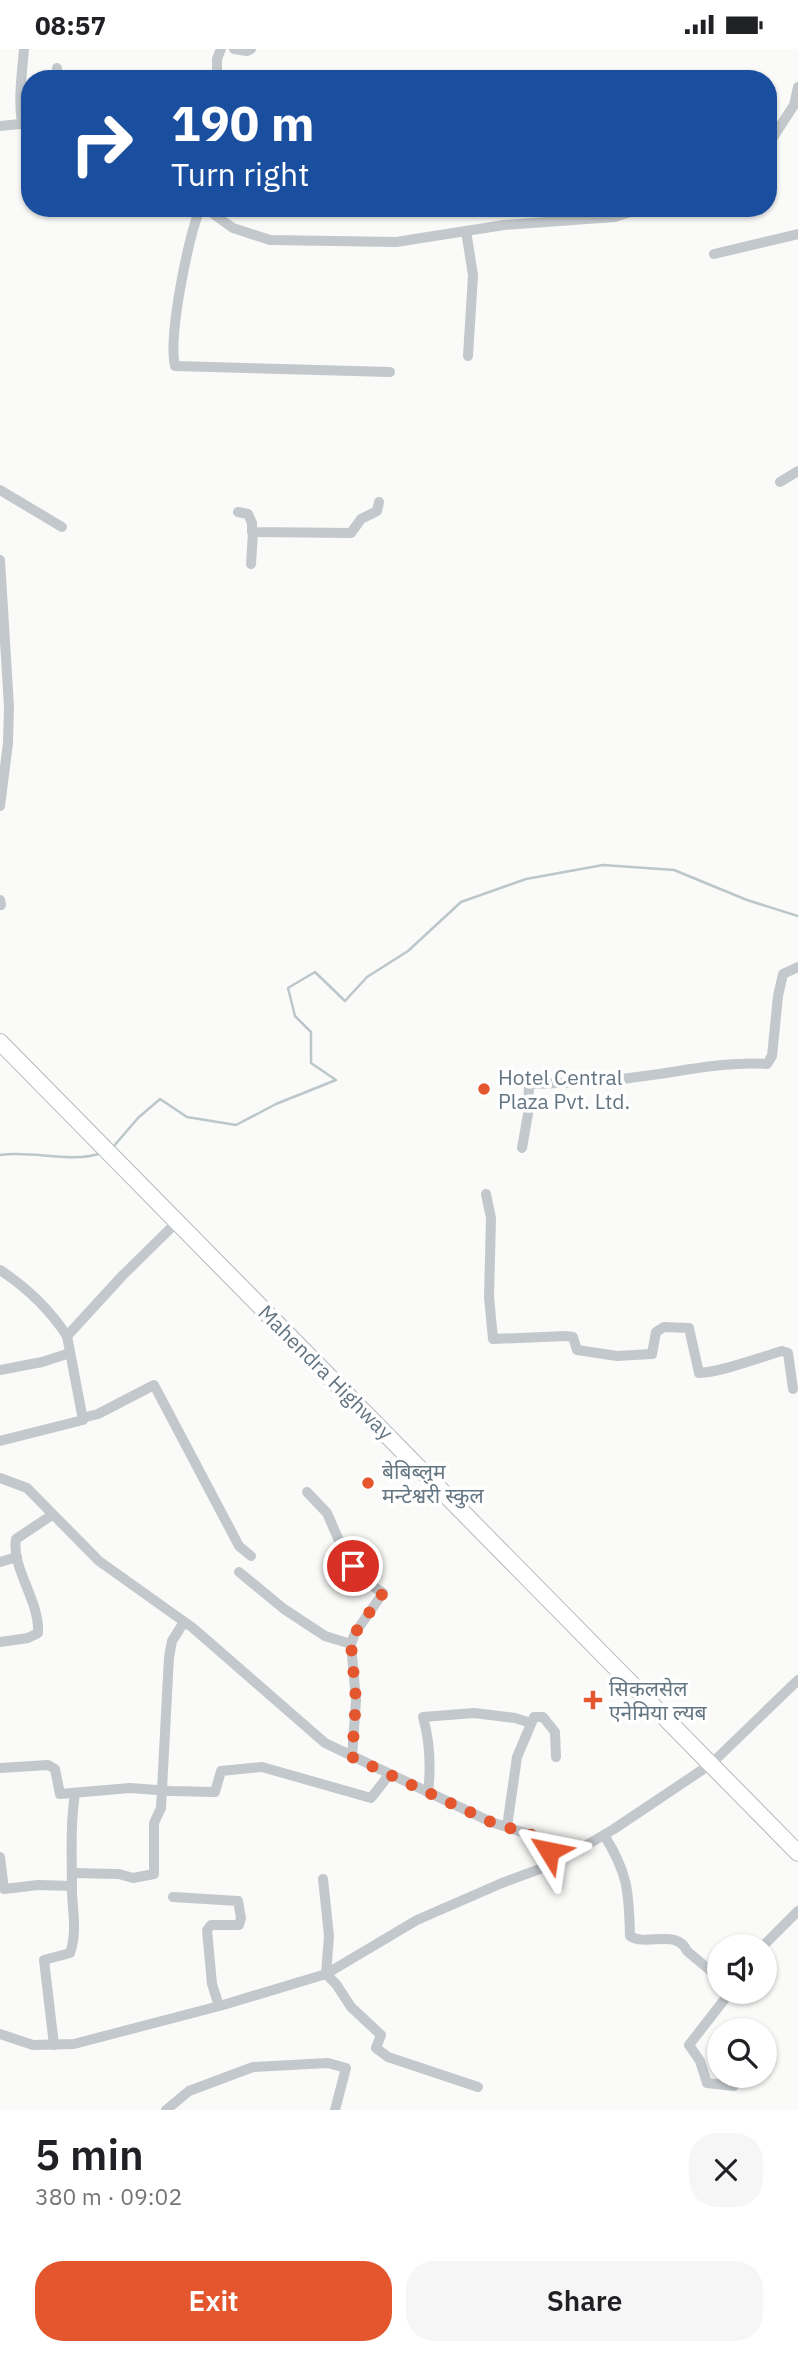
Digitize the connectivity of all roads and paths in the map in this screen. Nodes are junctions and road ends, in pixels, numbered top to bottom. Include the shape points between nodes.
1 (24, 49) edge
2 (221, 49) edge
3 (234, 49) edge
4 (251, 49) edge
5 (22, 70) edge
6 (217, 70) edge
7 (21, 81) edge
8 (798, 87) edge
9 (21, 109) edge
10 (21, 124) edge
11 (0, 126) edge
12 (777, 131) edge
13 (202, 217) edge
14 (218, 217) edge
15 (615, 217) edge
16 (466, 231) junction
17 (798, 234) edge
18 (714, 254) dead end
19 (467, 356) dead end
20 (390, 372) dead end
21 (798, 471) edge
22 (780, 482) dead end
23 (0, 491) edge
24 (379, 502) dead end
25 (238, 512) dead end
26 (62, 527) dead end
27 (253, 532) junction
28 (0, 560) edge
29 (251, 564) dead end
30 (9, 720) junction
31 (0, 729) edge
32 (0, 806) edge
33 (798, 967) edge
34 (0, 1042) edge
35 (522, 1148) dead end
36 (486, 1194) dead end
37 (177, 1221) junction
38 (0, 1270) edge
39 (67, 1336) junction
40 (70, 1353) junction
41 (0, 1370) edge
42 (793, 1389) dead end
43 (82, 1417) junction
44 (0, 1441) edge
45 (0, 1478) edge
46 (307, 1492) dead end
47 (52, 1515) junction
48 (251, 1556) dead end
49 (17, 1557) junction
50 (0, 1562) edge
51 (239, 1572) dead end
52 (184, 1622) junction
53 (0, 1642) edge
54 (351, 1644) junction
55 (798, 1680) edge
56 (531, 1723) junction
57 (352, 1757) junction
58 (556, 1757) dead end
59 (711, 1763) junction
60 (0, 1768) edge
61 (389, 1775) junction
62 (162, 1790) junction
63 (75, 1793) junction
64 (428, 1793) junction
65 (507, 1827) junction
66 (604, 1835) junction
67 (798, 1853) edge
68 (0, 1857) edge
69 (556, 1863) junction
70 (72, 1873) junction
71 (323, 1879) dead end
72 (72, 1886) junction
73 (173, 1897) dead end
74 (798, 1911) edge
75 (775, 1934) edge
76 (707, 1968) edge
77 (326, 1974) junction
78 (720, 2004) edge
79 (219, 2006) junction
80 (709, 2018) edge
81 (707, 2021) edge
82 (0, 2034) edge
83 (54, 2045) junction
84 (707, 2083) edge
85 (478, 2087) dead end
86 (166, 2110) edge
87 (335, 2110) edge

1 - 5 street
2 - 6 street
3 - 4 street
7 - 9 street
8 - 12 street via 794,105
10 - 11 street
13 - 20 street via 194,225 181,288 175,366
14 - 16 street via 233,228 270,240 396,242
15 - 16 street
16 - 19 street via 473,275
17 - 18 street
21 - 22 street
23 - 26 street
24 - 27 street via 377,511 361,519 352,533
25 - 27 street via 248,514
27 - 29 street
28 - 30 street
30 - 31 street
30 - 32 street
33 - 35 street via 783,974 772,1056 766,1064 736,1062 637,1077 529,1084
34 - 37 highway, Mahendra Highway
36 - 42 street via 491,1218 493,1339 566,1336 573,1337 577,1350 629,1356 652,1354 656,1332 664,1327 689,1328 699,1373 789,1353
37 - 39 street
37 - 59 highway, Mahendra Highway
38 - 39 street via 41,1304
39 - 40 street
40 - 41 street
40 - 43 street
43 - 44 street
43 - 48 street via 98,1415 154,1385 239,1546
45 - 47 street via 27,1488
46 - 54 street via 327,1513 362,1579 383,1593
47 - 49 street via 16,1539
47 - 52 street via 99,1561
49 - 50 street
49 - 53 street via 33,1600 38,1633
51 - 54 street via 325,1636
52 - 57 street via 325,1743
52 - 62 street via 172,1641 169,1657
54 - 57 street via 356,1700
55 - 59 street
56 - 58 street via 534,1717 543,1717 555,1732
56 - 64 street via 474,1713 423,1717 428,1734
56 - 65 street via 517,1757
57 - 61 street
59 - 66 street
59 - 67 highway, Mahendra Highway
60 - 63 street via 48,1765 55,1769 60,1794
61 - 62 street via 371,1798 262,1767 220,1771 215,1791
61 - 64 street
62 - 63 street
62 - 70 street via 154,1823 154,1874 133,1878
63 - 70 street
64 - 65 street
65 - 69 street via 541,1838
66 - 69 street
66 - 76 street via 622,1865 630,1936 638,1941 674,1939
68 - 72 street via 4,1889
69 - 77 street via 417,1920
70 - 72 street
71 - 77 street via 329,1936
72 - 83 street via 75,1923 70,1953 44,1960
73 - 79 street via 238,1901 239,1925 211,1925 207,1930
74 - 75 street
77 - 79 street
77 - 85 street via 351,2007 381,2035 376,2048 388,2057
78 - 80 street
79 - 83 street via 74,2044
81 - 84 street via 688,2045 700,2061
82 - 83 street via 33,2045
86 - 87 street via 188,2091 253,2067 328,2063 346,2068

